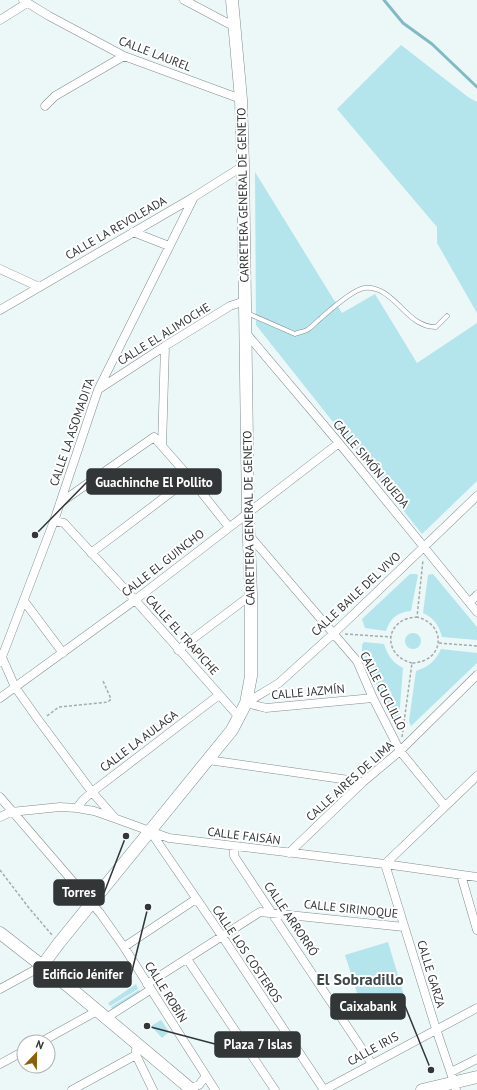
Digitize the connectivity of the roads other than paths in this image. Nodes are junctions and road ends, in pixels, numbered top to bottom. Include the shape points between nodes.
1 (184, 0) edge
2 (232, 0) edge
3 (25, 1) edge
4 (0, 20) edge
5 (235, 27) junction
6 (124, 56) junction
7 (241, 99) junction
8 (46, 106) dead end
9 (243, 166) junction
10 (194, 197) junction
11 (133, 232) junction
12 (169, 246) junction
13 (0, 269) edge
14 (39, 287) junction
15 (245, 306) junction
16 (0, 310) edge
17 (447, 316) dead end
18 (246, 333) junction
19 (165, 346) junction
20 (98, 390) junction
21 (339, 443) junction
22 (162, 446) junction
23 (190, 478) junction
24 (477, 496) edge
25 (60, 503) junction
26 (248, 513) junction
27 (54, 521) junction
28 (229, 527) junction
29 (249, 535) junction
30 (426, 549) junction
31 (91, 553) junction
32 (251, 595) junction
33 (477, 595) edge
34 (135, 600) junction
35 (24, 601) junction
36 (470, 602) junction
37 (477, 612) edge
38 (334, 632) junction
39 (178, 650) junction
40 (63, 653) junction
41 (1, 658) edge
42 (477, 675) edge
43 (15, 687) junction
44 (219, 696) junction
45 (0, 698) edge
46 (373, 698) junction
47 (246, 703) junction
48 (240, 718) junction
49 (400, 751) junction
50 (208, 760) junction
51 (477, 776) edge
52 (363, 782) junction
53 (92, 792) junction
54 (0, 797) edge
55 (445, 806) junction
56 (77, 808) junction
57 (11, 812) junction
58 (0, 817) edge
59 (114, 818) junction
60 (150, 831) junction
61 (234, 847) junction
62 (289, 853) junction
63 (384, 864) junction
64 (461, 875) junction
65 (477, 877) edge
66 (196, 899) junction
67 (92, 903) junction
68 (272, 913) junction
69 (404, 927) junction
70 (477, 930) edge
71 (0, 933) edge
72 (222, 936) junction
73 (124, 947) junction
74 (187, 959) junction
75 (42, 966) junction
76 (149, 987) junction
77 (0, 989) edge
78 (477, 1008) edge
79 (102, 1014) junction
80 (436, 1029) junction
81 (56, 1035) edge
82 (135, 1042) junction
83 (16, 1055) edge
84 (136, 1055) junction
85 (477, 1059) edge
86 (0, 1064) edge
87 (372, 1064) junction
88 (206, 1076) junction
89 (477, 1077) edge
90 (454, 1082) edge
91 (189, 1089) edge
92 (72, 1090) edge
93 (153, 1090) edge
94 (215, 1090) edge
95 (275, 1090) edge
96 (324, 1090) edge
97 (422, 1090) edge

1 - 5 street
2 - 5 main road, CARRETERA GENERAL DE GENETO
3 - 4 street
3 - 6 street, CALLE LAUREL
5 - 7 main road, CARRETERA GENERAL DE GENETO
6 - 7 street, CALLE LAUREL
6 - 8 street via 55,96
7 - 9 main road, CARRETERA GENERAL DE GENETO
9 - 10 street, CALLE LA REVOLEADA
9 - 15 main road, CARRETERA GENERAL DE GENETO
10 - 11 street, CALLE LA REVOLEADA
10 - 12 street, CALLE LA ASOMADITA
11 - 12 street
11 - 14 street, CALLE LA REVOLEADA
12 - 20 street, CALLE LA ASOMADITA
13 - 14 street
14 - 16 street, CALLE LA REVOLEADA
15 - 17 lane via 295,334 307,330 354,292 364,288 388,295 419,323 429,327 436,327
15 - 18 main road, CARRETERA GENERAL DE GENETO
15 - 19 street, CALLE EL ALIMOCHE via 230,306
18 - 21 street, CALLE SIMÓN RUEDA
18 - 26 main road, CARRETERA GENERAL DE GENETO
19 - 20 street, CALLE EL ALIMOCHE
19 - 22 street
20 - 25 street, CALLE LA ASOMADITA
21 - 26 street, CALLE EL GUINCHO
21 - 30 street, CALLE SIMÓN RUEDA
22 - 23 street
22 - 25 street via 154,437
23 - 28 street
23 - 31 street
24 - 30 street, CALLE BAILE DEL VIVO
25 - 27 street, CALLE LA ASOMADITA
26 - 28 street, CALLE EL GUINCHO
26 - 29 main road, CARRETERA GENERAL DE GENETO
27 - 31 street, CALLE EL TRAPICHE via 64,523
27 - 35 street, CALLE LA ASOMADITA
28 - 34 street, CALLE EL GUINCHO
29 - 32 main road, CARRETERA GENERAL DE GENETO
29 - 38 street, CALLE CUCLILLO
30 - 36 street, CALLE SIMÓN RUEDA
30 - 38 street, CALLE BAILE DEL VIVO
31 - 34 street, CALLE EL TRAPICHE
32 - 39 street
32 - 47 main road, CARRETERA GENERAL DE GENETO via 251,676
33 - 36 street
34 - 39 street, CALLE EL TRAPICHE
34 - 40 street, CALLE EL GUINCHO
35 - 40 street
35 - 41 street, CALLE LA ASOMADITA
36 - 37 street, CALLE SIMÓN RUEDA
38 - 46 street, CALLE CUCLILLO via 357,661
38 - 47 street, CALLE BAILE DEL VIVO via 279,683
39 - 44 street, CALLE EL TRAPICHE
40 - 43 street, CALLE EL GUINCHO
41 - 43 street
42 - 49 street, CALLE AIRES DE LIMA
43 - 45 street, CALLE EL GUINCHO
43 - 53 street
44 - 48 street, CALLE EL TRAPICHE
44 - 53 street, CALLE LA AULAGA
46 - 47 street, CALLE JAZMÍN via 266,708
46 - 49 street, CALLE CUCLILLO
47 - 48 main road, CARRETERA GENERAL DE GENETO
48 - 50 main road, CARRETERA GENERAL DE GENETO
49 - 52 street, CALLE AIRES DE LIMA
49 - 55 street, CALLE CUCLILLO
50 - 52 street
50 - 60 main road, CARRETERA GENERAL DE GENETO
51 - 55 street
52 - 62 street, CALLE AIRES DE LIMA
53 - 56 street, CALLE LA AULAGA
53 - 59 street
54 - 57 street
55 - 63 street
56 - 57 street, CALLE FAISÁN via 60,807
56 - 59 street, CALLE FAISÁN
57 - 58 street
57 - 67 street, CALLE ROBÍN
59 - 60 street, CALLE FAISÁN
60 - 61 street, CALLE FAISÁN via 169,838
60 - 66 street, CALLE LOS COSTEROS
60 - 67 main road, CARRETERA GENERAL DE GENETO
61 - 62 street, CALLE FAISÁN
61 - 68 street, CALLE ARRORRÓ via 234,856
62 - 63 street, CALLE FAISÁN
63 - 64 street, CALLE FAISÁN
63 - 69 street, CALLE GARZA
64 - 65 street, CALLE FAISÁN
64 - 70 street
66 - 72 street, CALLE LOS COSTEROS
66 - 73 street
67 - 73 street, CALLE ROBÍN
67 - 75 main road, CARRETERA GENERAL DE GENETO
68 - 69 street, CALLE SIRINOQUE
68 - 72 street, CALLE SIRINOQUE via 260,912
68 - 87 street, CALLE ARRORRÓ
69 - 80 street, CALLE GARZA
71 - 75 main road
72 - 74 street, CALLE SIRINOQUE
72 - 96 street, CALLE LOS COSTEROS
73 - 76 street, CALLE ROBÍN
74 - 76 street, CALLE SIRINOQUE
74 - 95 street
75 - 77 street
75 - 79 main road
76 - 79 street, CALLE SIRINOQUE
76 - 88 street, CALLE ROBÍN
78 - 80 street, CALLE IRIS
79 - 81 street, CALLE SIRINOQUE
79 - 82 main road
80 - 87 street, CALLE IRIS
80 - 90 street, CALLE GARZA
82 - 84 street
82 - 91 main road
83 - 86 street
84 - 92 street
84 - 93 street
85 - 90 street
87 - 96 street, CALLE IRIS
88 - 91 street via 199,1085
88 - 94 street, CALLE ROBÍN
89 - 90 main road
90 - 97 main road

